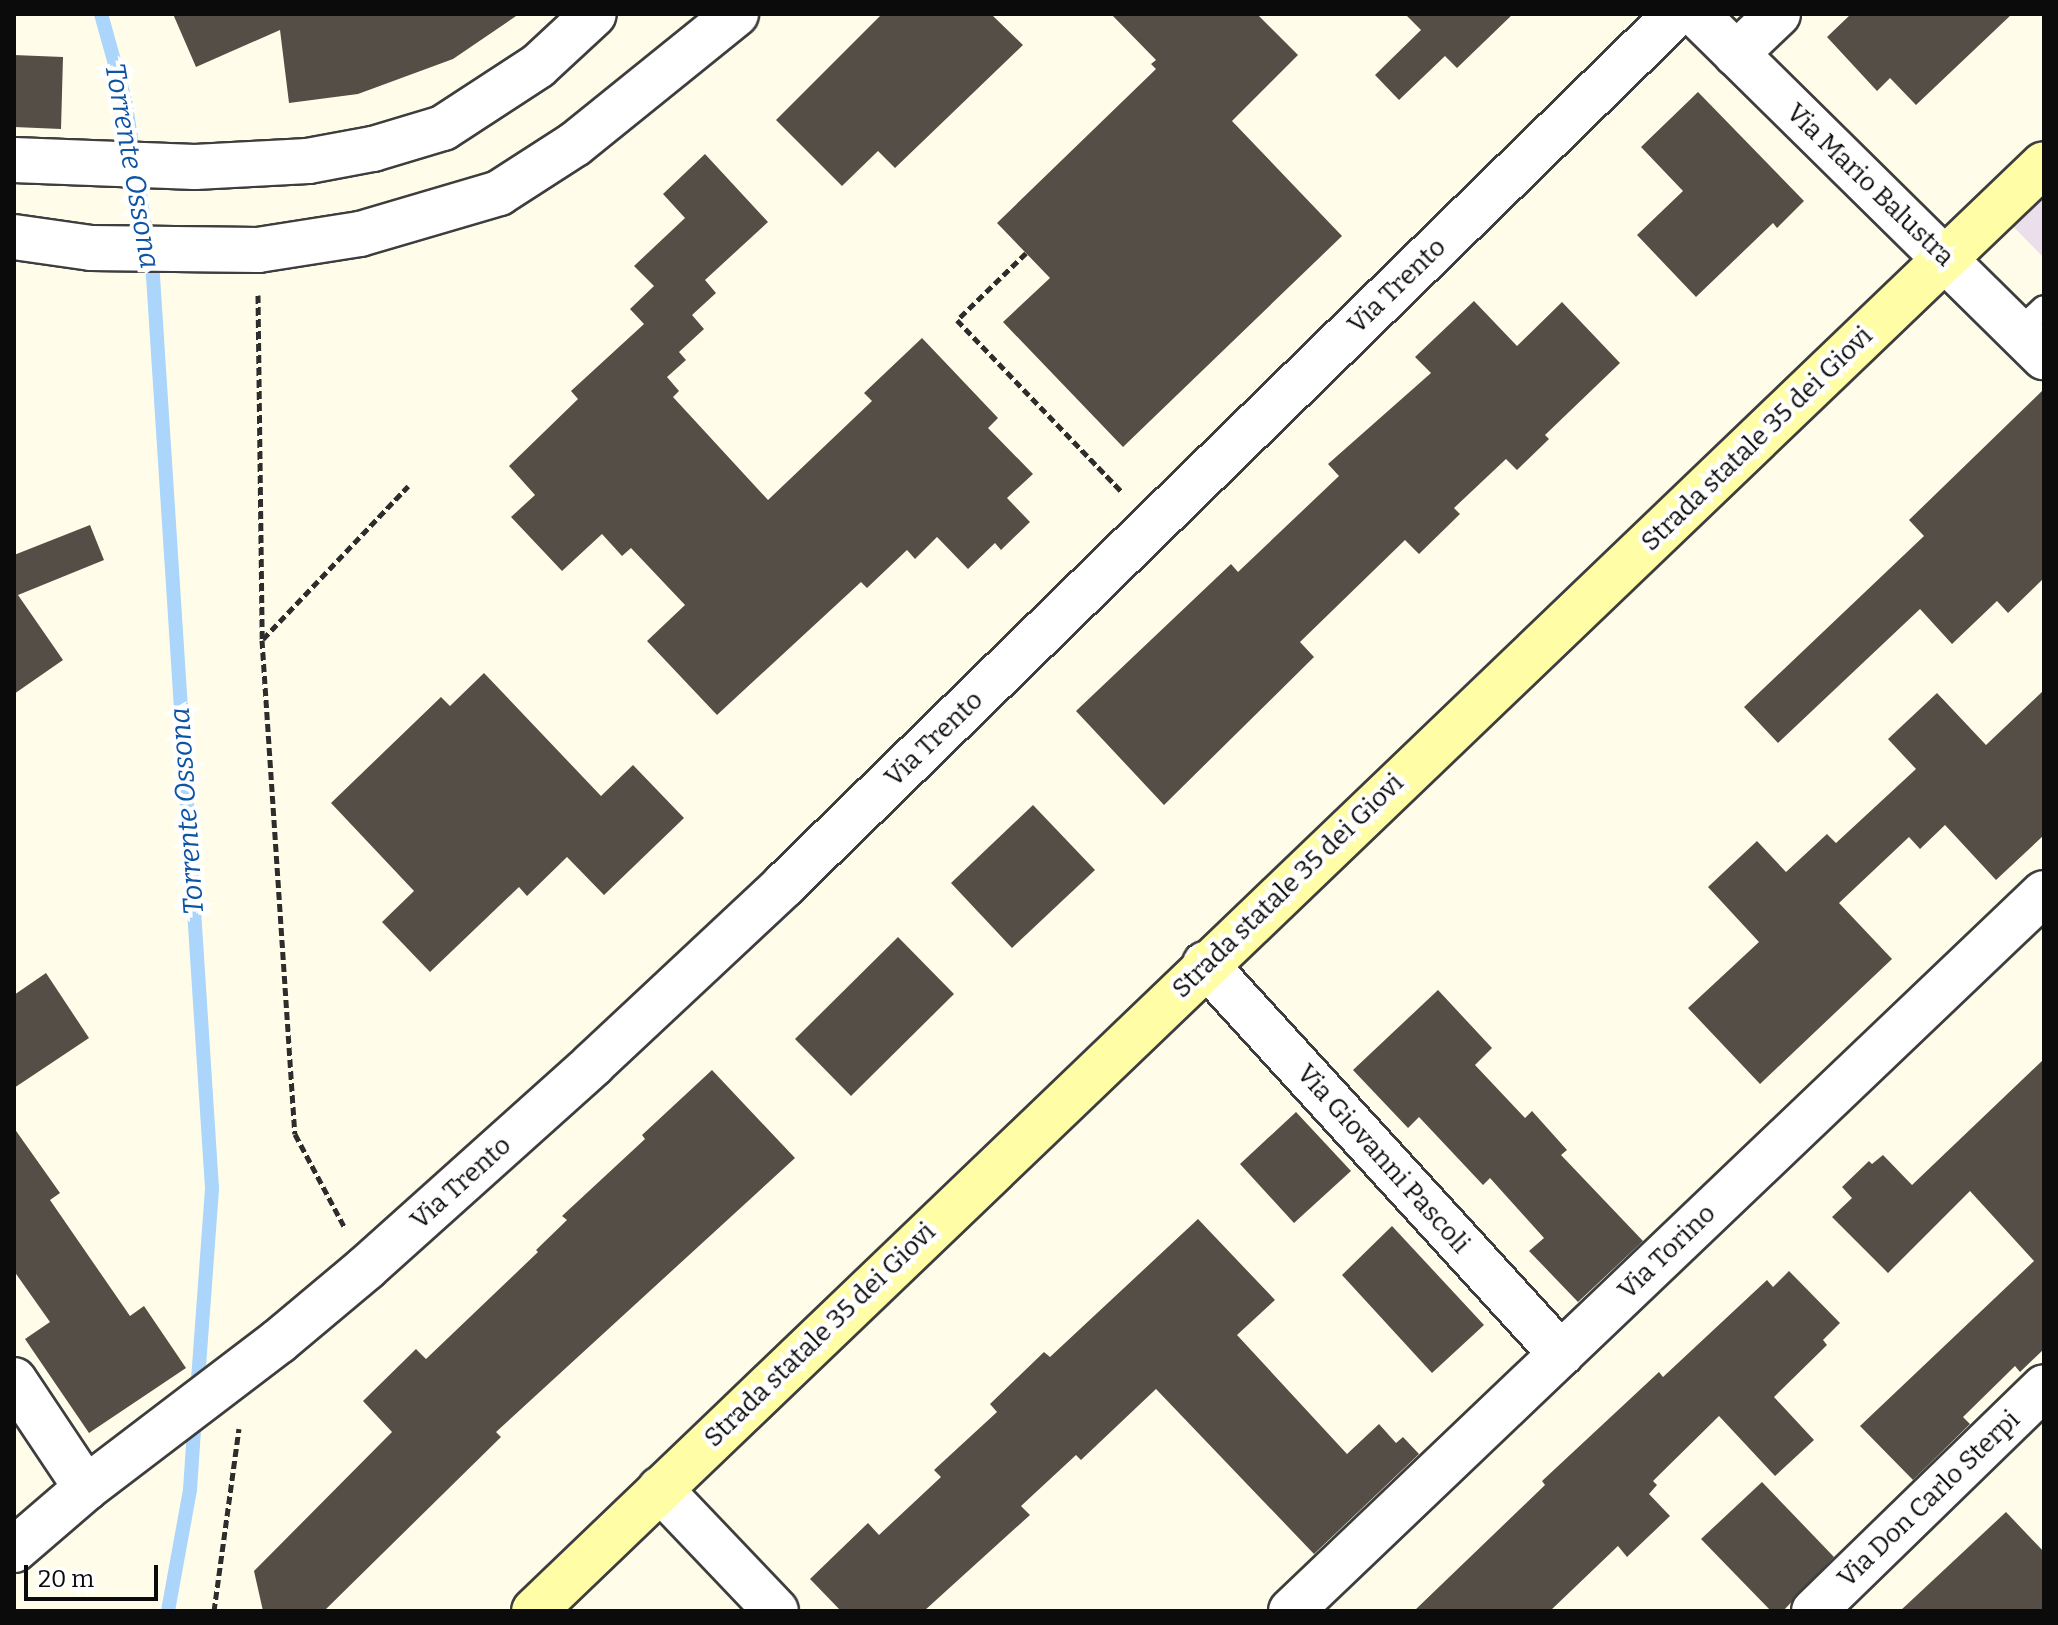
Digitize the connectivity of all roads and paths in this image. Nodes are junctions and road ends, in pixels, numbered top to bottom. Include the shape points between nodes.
1 (594, 14) edge
2 (736, 14) edge
3 (1676, 14) edge
4 (1696, 14) edge
5 (1778, 14) edge
6 (1736, 54) junction
7 (14, 160) edge
8 (2044, 164) edge
9 (14, 237) edge
10 (258, 250) junction
11 (1026, 253) dead end
12 (1946, 260) junction
13 (2035, 332) edge
14 (408, 486) dead end
15 (1154, 524) junction
16 (262, 640) junction
17 (2044, 893) edge
18 (1205, 964) junction
19 (366, 1268) junction
20 (263, 1353) junction
21 (1561, 1354) junction
22 (14, 1380) edge
23 (2044, 1387) edge
24 (86, 1488) junction
25 (660, 1489) junction
26 (14, 1550) edge
27 (214, 1611) edge
28 (534, 1611) edge
29 (776, 1611) edge
30 (1291, 1611) edge
31 (1814, 1611) edge

1 - 7 street via 538,66 443,128 373,149 308,161 195,167
2 - 10 street via 575,144 499,193 360,234
3 - 15 street, Via Trento
4 - 6 street, Via Mario Balustra
5 - 6 street
6 - 12 street, Via Mario Balustra
8 - 12 main road, Strada statale 35 dei Giovi
9 - 10 street via 91,248
10 - 16 path
11 - 15 path via 957,320
12 - 13 street, Via Mario Balustra
12 - 18 main road, Strada statale 35 dei Giovi
14 - 16 path
15 - 19 street, Via Trento via 784,885
16 - 19 path via 295,1134
17 - 21 street, Via Torino
18 - 21 street, Via Giovanni Pascoli
18 - 25 main road, Strada statale 35 dei Giovi
19 - 20 street, Via Trento
20 - 24 street, Via Trento
20 - 27 path
21 - 30 street, Via Torino
22 - 24 street
23 - 31 street, Via Don Carlo Sterpi
24 - 26 street, Via Trento
25 - 28 main road, Strada statale 35 dei Giovi
25 - 29 street

